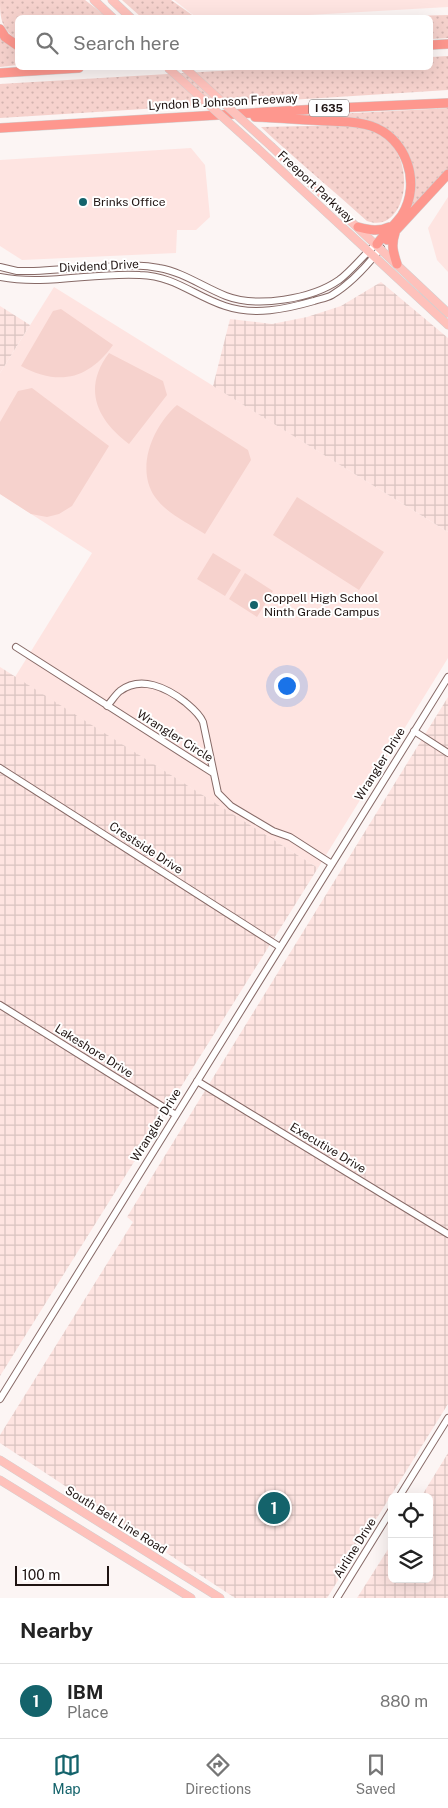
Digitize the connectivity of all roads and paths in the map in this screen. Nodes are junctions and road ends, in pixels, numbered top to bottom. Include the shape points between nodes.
1 (94, 0) edge
2 (112, 0) edge
3 (110, 15) edge
4 (128, 15) edge
5 (0, 29) edge
6 (15, 44) edge
7 (448, 44) edge
8 (433, 45) edge
9 (40, 70) edge
10 (170, 70) edge
11 (188, 70) edge
12 (0, 72) edge
13 (448, 103) edge
14 (210, 115) junction
15 (0, 128) edge
16 (448, 174) edge
17 (358, 227) junction
18 (394, 227) junction
19 (379, 246) junction
20 (371, 254) junction
21 (397, 264) junction
22 (0, 267) edge
23 (79, 268) junction
24 (160, 268) junction
25 (157, 276) junction
26 (0, 277) edge
27 (80, 278) junction
28 (448, 313) edge
29 (448, 325) edge
30 (16, 648) dead end
31 (448, 677) edge
32 (107, 706) junction
33 (414, 732) junction
34 (448, 753) edge
35 (0, 768) edge
36 (213, 773) junction
37 (332, 864) junction
38 (280, 947) junction
39 (0, 1005) edge
40 (197, 1081) junction
41 (176, 1116) junction
42 (448, 1234) edge
43 (0, 1399) edge
44 (448, 1418) edge
45 (0, 1460) edge
46 (0, 1480) edge
47 (401, 1493) edge
48 (388, 1515) edge
49 (151, 1555) junction
50 (142, 1568) junction
51 (191, 1598) edge
52 (220, 1598) edge
53 (337, 1598) edge

1 - 3 main road
2 - 4 main road
5 - 6 highway
7 - 8 highway
9 - 12 highway
10 - 20 main road, Freeport Parkway, bridge
11 - 17 main road, Freeport Parkway, bridge
13 - 14 highway, Lyndon B Johnson Freeway / I 635
14 - 15 highway, Lyndon B Johnson Freeway / I 635
14 - 18 highway via 350,122 380,130 400,148 410,173 406,205
16 - 18 highway
17 - 18 highway via 372,231
17 - 19 main road, Freeport Parkway
18 - 19 highway
18 - 21 highway via 392,242
19 - 20 street, Dividend Drive
19 - 21 main road, Freeport Parkway
20 - 24 street, Dividend Drive via 325,288 276,300 228,297
20 - 25 street, Dividend Drive via 362,271 331,297 277,310 241,310 225,306
20 - 29 main road, Freeport Parkway
21 - 28 main road, Freeport Parkway
22 - 23 street, Dividend Drive via 17,271
23 - 24 street, Dividend Drive via 139,265
23 - 27 street
24 - 25 street
25 - 27 street, Dividend Drive
26 - 27 street, Dividend Drive via 16,280
30 - 32 street, Wrangler Circle
31 - 33 street, Wrangler Drive
32 - 36 street, Wrangler Circle
32 - 36 street, Wrangler Circle via 119,692 143,684 158,686 178,697 203,722
33 - 34 street
33 - 37 street, Wrangler Drive
35 - 38 street, Crestside Drive
36 - 37 street via 218,793 231,806
37 - 38 street, Wrangler Drive
38 - 40 street, Wrangler Drive
39 - 41 street, Lakeshore Drive
40 - 41 street, Wrangler Drive
40 - 42 street, Executive Drive
41 - 43 street, Wrangler Drive
44 - 47 street
45 - 49 main road, South Belt Line Road
46 - 50 main road
48 - 53 street, Airline Drive
49 - 50 main road
49 - 52 main road, South Belt Line Road
50 - 51 main road

